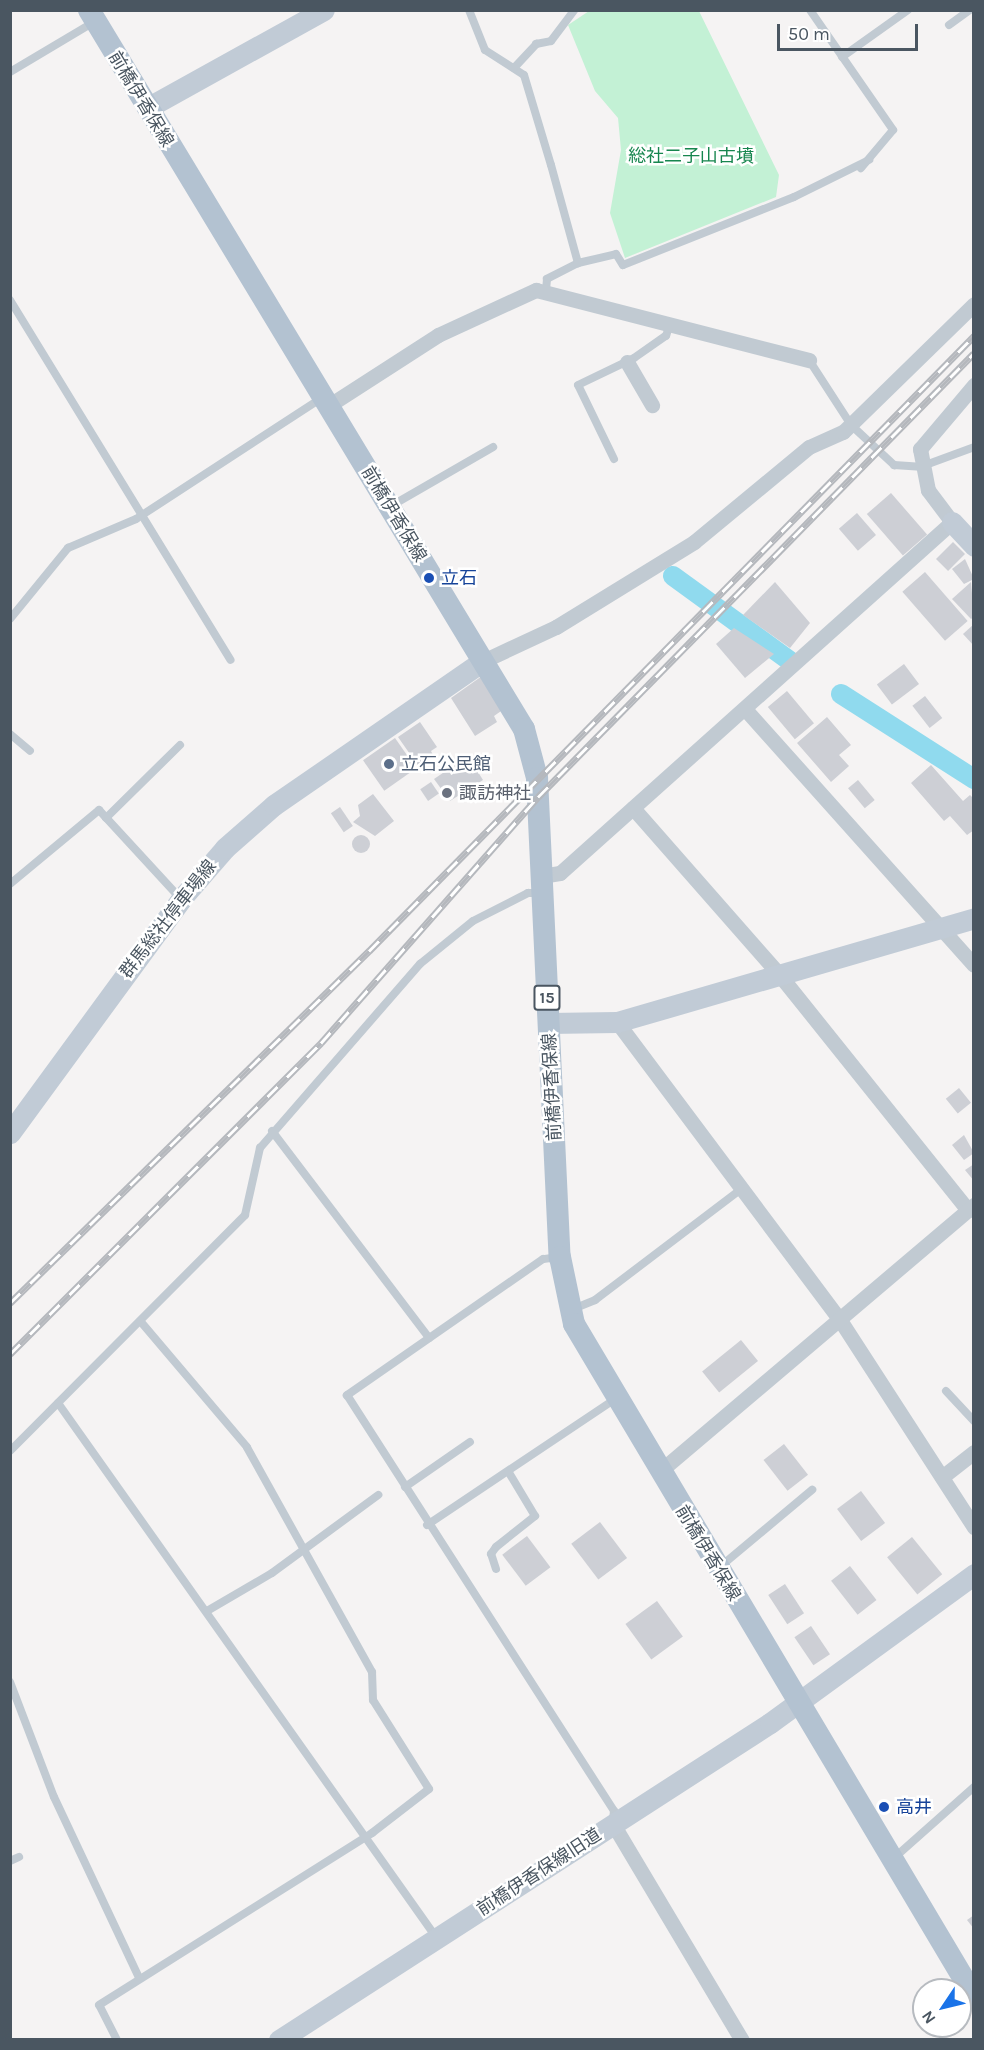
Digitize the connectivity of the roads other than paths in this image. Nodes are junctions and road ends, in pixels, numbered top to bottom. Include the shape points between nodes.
1 (324, 10) edge
2 (469, 10) edge
3 (574, 10) edge
4 (810, 10) edge
5 (908, 10) edge
6 (970, 10) edge
7 (92, 16) edge
8 (949, 25) dead end
9 (842, 57) junction
10 (514, 68) junction
11 (10, 72) edge
12 (147, 108) junction
13 (869, 160) junction
14 (861, 168) dead end
15 (578, 263) junction
16 (546, 290) junction
17 (10, 300) edge
18 (974, 304) edge
19 (670, 322) junction
20 (809, 360) joint
21 (627, 362) junction
22 (974, 385) edge
23 (325, 402) junction
24 (652, 405) dead end
25 (851, 425) junction
26 (493, 447) dead end
27 (974, 447) edge
28 (614, 459) dead end
29 (920, 467) junction
30 (389, 507) junction
31 (142, 515) junction
32 (952, 522) junction
33 (974, 546) edge
34 (10, 619) edge
35 (231, 660) dead end
36 (483, 661) junction
37 (745, 709) junction
38 (10, 734) edge
39 (180, 745) dead end
40 (30, 752) dead end
41 (633, 808) junction
42 (106, 818) junction
43 (10, 884) edge
44 (541, 885) junction
45 (181, 899) junction
46 (974, 918) edge
47 (940, 928) junction
48 (974, 965) edge
49 (778, 973) junction
50 (617, 1022) junction
51 (548, 1023) junction
52 (272, 1131) junction
53 (10, 1132) edge
54 (741, 1189) junction
55 (971, 1208) edge
56 (560, 1257) junction
57 (569, 1310) junction
58 (840, 1320) junction
59 (141, 1322) junction
60 (429, 1338) junction
61 (946, 1391) dead end
62 (615, 1399) junction
63 (58, 1403) junction
64 (974, 1421) edge
65 (470, 1442) dead end
66 (10, 1451) edge
67 (974, 1452) edge
68 (508, 1471) junction
69 (659, 1472) junction
70 (942, 1477) junction
71 (405, 1487) junction
72 (812, 1490) dead end
73 (378, 1495) dead end
74 (427, 1525) junction
75 (974, 1527) edge
76 (302, 1550) junction
77 (717, 1568) junction
78 (496, 1569) dead end
79 (974, 1574) edge
80 (207, 1611) junction
81 (10, 1682) edge
82 (798, 1703) junction
83 (974, 1787) edge
84 (613, 1824) junction
85 (364, 1836) junction
86 (891, 1861) junction
87 (436, 1939) junction
88 (139, 1978) junction
89 (974, 1996) edge
90 (117, 2040) edge
91 (279, 2040) edge
92 (742, 2040) edge

1 - 12 street
2 - 10 lane via 485,50
3 - 10 lane via 551,41 536,44
4 - 9 lane
5 - 9 lane
6 - 8 lane
7 - 11 lane
7 - 12 main road, 前橋伊香保線 / 15
9 - 13 lane via 893,130
10 - 15 lane via 524,75
12 - 23 main road, 前橋伊香保線 / 15
13 - 14 lane
13 - 15 lane via 794,197 623,265 616,254
15 - 16 lane via 548,279
16 - 19 street
16 - 23 street via 519,294 474,315
17 - 31 lane
18 - 25 street
19 - 20 street
19 - 21 lane via 666,336
20 - 25 lane
21 - 24 street
21 - 28 lane via 578,385
22 - 29 street via 922,443
23 - 30 main road, 前橋伊香保線 / 15
23 - 31 lane
25 - 29 lane via 894,465
25 - 36 street via 809,447 663,563 498,658
26 - 30 lane
27 - 29 lane
29 - 32 street
30 - 36 main road, 前橋伊香保線 / 15
31 - 34 lane via 68,548
31 - 35 lane
32 - 33 street
32 - 37 street
36 - 44 main road, 前橋伊香保線 / 15 via 530,742
36 - 45 street, 群馬総社停車場線 via 274,805 225,848
37 - 41 street
37 - 47 street
38 - 40 lane
39 - 42 lane
41 - 44 street
41 - 49 street
42 - 43 lane via 99,810 90,814
42 - 45 lane
44 - 51 main road, 前橋伊香保線 / 15
44 - 52 lane via 444,941
45 - 53 street, 群馬総社停車場線
46 - 47 street
47 - 48 street
47 - 49 street
49 - 50 street
49 - 55 street
50 - 51 street
50 - 54 street
51 - 56 main road, 前橋伊香保線 / 15
52 - 59 lane via 252,1162 245,1215
52 - 60 lane
54 - 57 lane via 595,1300
54 - 58 street
55 - 58 street
56 - 57 main road, 前橋伊香保線 / 15
56 - 60 lane via 543,1259
57 - 62 main road, 前橋伊香保線 / 15 via 582,1346
58 - 69 street
58 - 70 street
59 - 63 lane
59 - 76 lane via 247,1447
60 - 71 lane via 347,1395
61 - 64 lane
62 - 68 lane
62 - 69 main road, 前橋伊香保線 / 15
63 - 66 lane
63 - 80 lane
65 - 71 lane
67 - 70 street
68 - 74 lane
68 - 78 lane via 535,1516 496,1547 491,1554
69 - 77 main road, 前橋伊香保線 / 15
70 - 75 street
71 - 74 lane
72 - 77 lane
73 - 76 lane
74 - 84 lane via 614,1811
76 - 80 lane
76 - 85 lane via 372,1672 376,1705 428,1785 424,1795
77 - 82 main road, 前橋伊香保線 / 15
79 - 82 street, 前橋伊香保線旧道
80 - 85 lane
81 - 88 lane via 54,1797
82 - 84 street, 前橋伊香保線旧道
82 - 86 main road, 前橋伊香保線 / 15
83 - 86 lane
84 - 87 street, 前橋伊香保線旧道
84 - 92 street
85 - 87 lane
85 - 88 lane
86 - 89 main road, 前橋伊香保線 / 15
87 - 91 street, 前橋伊香保線旧道
88 - 90 lane via 99,2005

